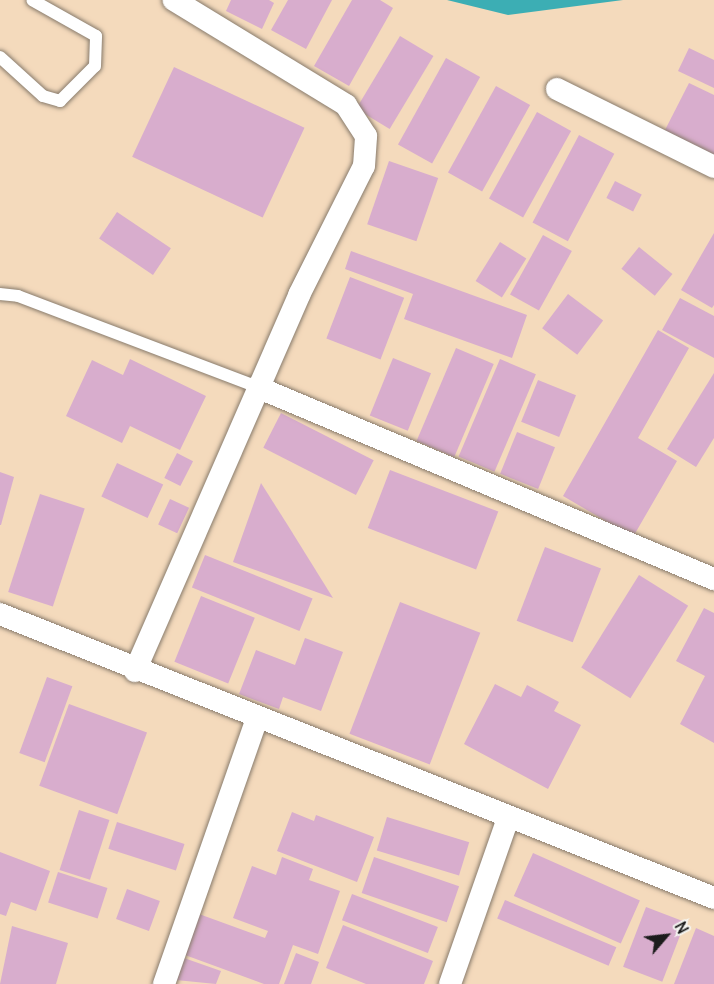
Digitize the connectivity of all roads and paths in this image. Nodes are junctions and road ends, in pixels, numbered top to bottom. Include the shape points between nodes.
1 (32, 0) edge
2 (174, 0) edge
3 (0, 57) edge
4 (557, 89) dead end
5 (714, 167) edge
6 (0, 294) edge
7 (257, 387) junction
8 (714, 579) edge
9 (1, 619) edge
10 (135, 671) junction
11 (257, 719) junction
12 (508, 818) junction
13 (714, 898) edge
14 (164, 984) edge
15 (450, 984) edge

1 - 3 lane via 96,36 95,66 60,101 43,96
2 - 7 street via 346,105 366,136 364,166
4 - 5 street
6 - 7 lane
7 - 8 street
7 - 10 street
9 - 10 street
10 - 11 street
11 - 12 street
11 - 14 street
12 - 13 street
12 - 15 street

